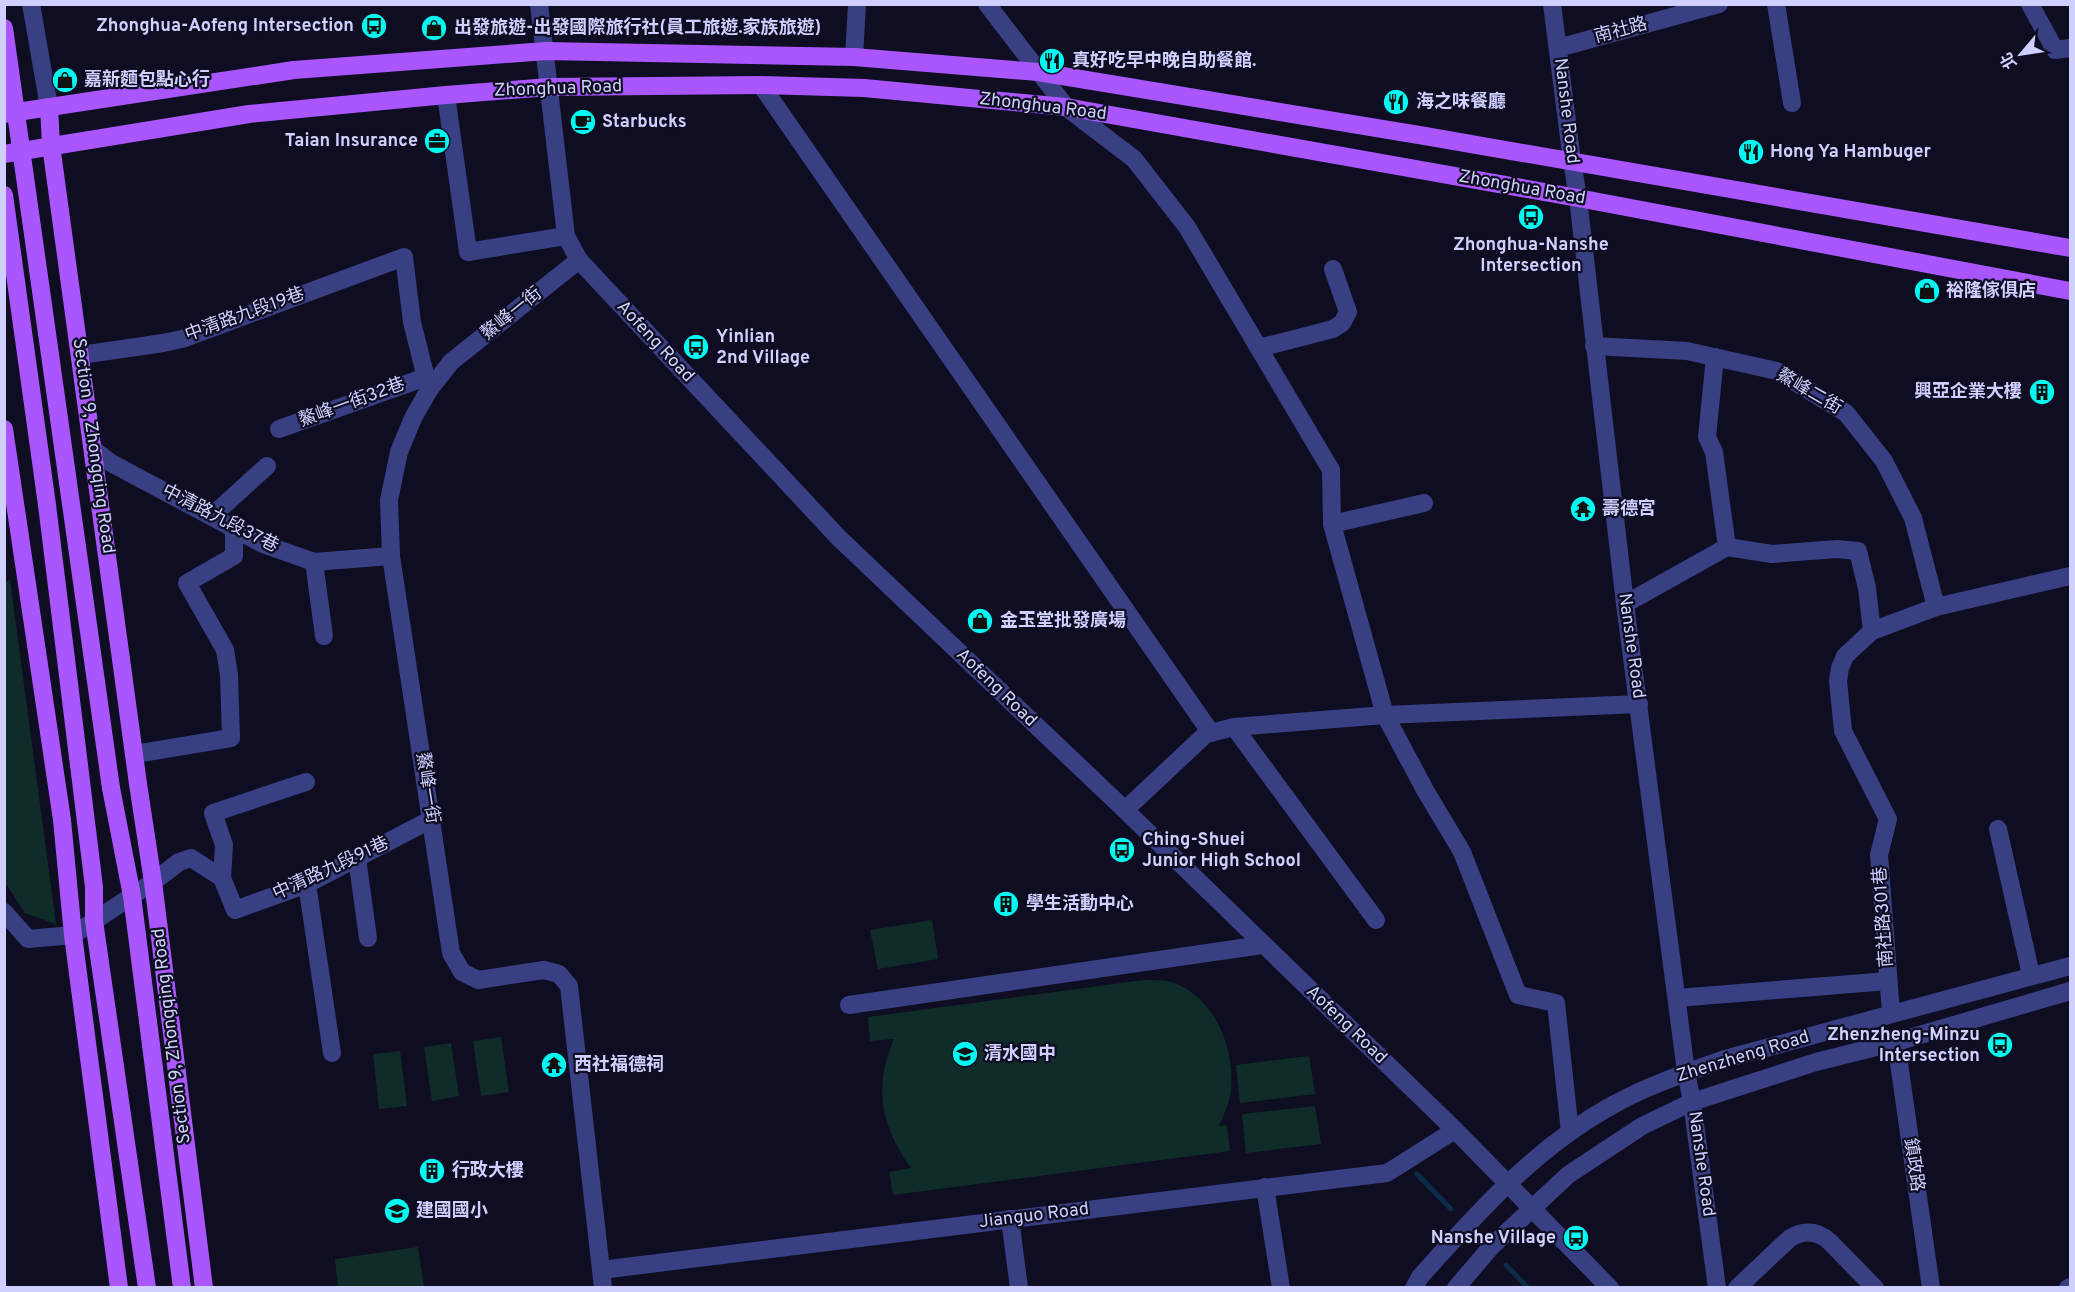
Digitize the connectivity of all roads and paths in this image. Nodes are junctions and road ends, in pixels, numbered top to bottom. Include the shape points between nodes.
1 (31, 4) edge
2 (39, 4) edge
3 (539, 4) edge
4 (856, 4) edge
5 (987, 4) edge
6 (1552, 4) edge
7 (1719, 4) edge
8 (1776, 4) edge
9 (2030, 4) edge
10 (34, 24) junction
11 (4, 28) edge
12 (1558, 48) junction
13 (2070, 48) edge
14 (546, 51) junction
15 (854, 57) junction
16 (1038, 72) junction
17 (761, 86) junction
18 (549, 87) junction
19 (446, 95) junction
20 (1792, 103) dead end
21 (49, 107) junction
22 (1066, 107) junction
23 (4, 114) edge
24 (51, 145) junction
25 (4, 154) edge
26 (1572, 161) junction
27 (4, 195) edge
28 (1578, 198) junction
29 (566, 236) junction
30 (2070, 248) edge
31 (579, 260) junction
32 (1333, 269) dead end
33 (2070, 291) edge
34 (1594, 346) junction
35 (1259, 348) junction
36 (81, 355) junction
37 (1715, 357) junction
38 (428, 383) junction
39 (4, 429) edge
40 (279, 429) dead end
41 (94, 450) junction
42 (267, 466) dead end
43 (1424, 503) dead end
44 (212, 516) junction
45 (1332, 524) junction
46 (234, 528) junction
47 (1727, 547) junction
48 (391, 556) junction
49 (314, 562) junction
50 (2070, 576) edge
51 (1625, 604) junction
52 (1936, 607) junction
53 (1872, 631) junction
54 (324, 636) dead end
55 (1639, 704) junction
56 (1385, 715) junction
57 (1234, 728) junction
58 (1211, 733) junction
59 (135, 754) junction
60 (306, 782) dead end
61 (138, 784) junction
62 (1125, 810) junction
63 (432, 819) junction
64 (62, 820) junction
65 (1998, 829) dead end
66 (357, 858) junction
67 (222, 879) junction
68 (153, 882) junction
69 (308, 884) junction
70 (132, 896) junction
71 (4, 912) edge
72 (1376, 920) dead end
73 (94, 921) junction
74 (73, 935) junction
75 (368, 938) dead end
76 (1262, 945) junction
77 (2070, 966) edge
78 (2031, 975) junction
79 (1888, 981) junction
80 (2070, 991) edge
81 (1677, 998) junction
82 (849, 1005) dead end
83 (1891, 1013) junction
84 (1896, 1042) junction
85 (332, 1053) dead end
86 (1686, 1072) junction
87 (1692, 1102) junction
88 (1455, 1130) junction
89 (1570, 1132) junction
90 (1507, 1183) junction
91 (1266, 1187) junction
92 (1532, 1208) junction
93 (1010, 1219) junction
94 (602, 1279) edge
95 (119, 1287) edge
96 (147, 1287) edge
97 (182, 1287) edge
98 (204, 1287) edge
99 (1018, 1287) edge
100 (1281, 1287) edge
101 (1414, 1287) edge
102 (1456, 1287) edge
103 (1610, 1287) edge
104 (1717, 1287) edge
105 (1737, 1287) edge
106 (1875, 1287) edge
107 (1931, 1287) edge

1 - 10 street
2 - 10 street
3 - 14 street, Aofeng Road
4 - 15 street
5 - 16 street
6 - 12 street, Nanshe Road
7 - 12 street, 南社路
8 - 20 street
9 - 13 street via 2055,50
10 - 21 street
11 - 70 main road, Section 9, Zhongqing Road, bridge via 111,788
12 - 26 street, Nanshe Road
14 - 15 main road, Zhonghua Road
14 - 18 street, Aofeng Road
14 - 21 main road, Zhonghua Road via 294,70
15 - 16 main road, Zhonghua Road
16 - 22 street
16 - 26 main road, Zhonghua Road
17 - 18 main road, Zhonghua Road
17 - 22 main road, Zhonghua Road via 864,88
17 - 58 street
18 - 19 main road, Zhonghua Road
18 - 29 street, Aofeng Road
19 - 24 main road, Zhonghua Road via 249,114
19 - 29 street via 468,252
21 - 23 main road, Zhonghua Road
21 - 24 main road, Section 9, Zhongqing Road
22 - 28 main road, Zhonghua Road
22 - 35 street via 1134,159 1187,227
24 - 25 main road, Zhonghua Road
24 - 36 main road, Section 9, Zhongqing Road
26 - 28 street, Nanshe Road
26 - 30 main road, Zhonghua Road
27 - 73 main road via 47,505 94,887
28 - 33 main road, Zhonghua Road
28 - 34 street, Nanshe Road
29 - 31 street, Aofeng Road
31 - 38 street, 鰲峰一街
31 - 62 street, Aofeng Road via 839,538
32 - 35 street via 1348,312 1342,323
34 - 37 street, 鰲峰二街 via 1687,351
34 - 51 street, Nanshe Road
35 - 45 street via 1331,470
36 - 38 street, 中清路九段19巷 via 182,339 404,257 412,322
36 - 41 main road, Section 9, Zhongqing Road
37 - 47 street via 1707,438 1714,452
37 - 52 street, 鰲峰二街 via 1777,371 1846,413 1884,461 1913,518
38 - 40 street, 鰲峰一街32巷
38 - 48 street, 鰲峰一街 via 399,452 389,500
39 - 64 main road
41 - 44 street, 中清路九段37巷 via 111,463
41 - 59 main road, Section 9, Zhongqing Road
42 - 44 street
43 - 45 street
44 - 46 street, 中清路九段37巷
45 - 56 street
46 - 49 street, 中清路九段37巷 via 263,544
46 - 59 street via 234,556 187,583 225,650 231,738
47 - 51 street
47 - 53 street via 1772,554 1858,551
48 - 49 street, 中清路九段37巷
48 - 63 street, 鰲峰一街
49 - 54 street
50 - 52 street
51 - 55 street, Nanshe Road
52 - 53 street
53 - 79 street, 南社路301巷 via 1845,656 1838,681 1843,731 1888,819 1879,855
55 - 56 street
55 - 81 street, Nanshe Road
56 - 57 street
56 - 89 street via 1462,852 1518,995 1556,1004
57 - 58 street
57 - 72 street
58 - 62 street via 1186,751
59 - 61 main road, Section 9, Zhongqing Road
60 - 67 street via 213,813 224,845
61 - 68 main road, Section 9, Zhongqing Road
61 - 70 main road, Section 9, Zhongqing Road
62 - 76 street, Aofeng Road
63 - 66 street, 中清路九段91巷
63 - 94 street, 鰲峰一街 via 451,953 462,972 478,980 544,970 559,974 569,986
64 - 73 main road
64 - 74 main road
65 - 78 street
66 - 69 street, 中清路九段91巷
66 - 75 street
67 - 68 street via 191,858 179,862
67 - 69 street, 中清路九段91巷 via 235,910
68 - 70 street
68 - 98 main road, Section 9, Zhongqing Road
69 - 85 street
70 - 73 street
70 - 97 main road, Section 9, Zhongqing Road
71 - 74 street via 28,939
73 - 74 street
73 - 96 main road
74 - 95 main road
76 - 82 street
76 - 88 street, Aofeng Road
77 - 78 street, Zhenzheng Road
78 - 83 street, Zhenzheng Road
79 - 81 street
79 - 83 street, 南社路301巷
80 - 84 street, Zhenzheng Road
81 - 86 street, Nanshe Road
83 - 86 street, Zhenzheng Road
84 - 87 street, Zhenzheng Road via 1816,1062
84 - 107 street, 鎮政路
86 - 87 street, Nanshe Road
86 - 89 street, Zhenzheng Road via 1612,1105
87 - 92 street, Zhenzheng Road via 1642,1126 1568,1175
87 - 104 street, Nanshe Road
88 - 90 street, Aofeng Road
88 - 91 street, Jianguo Road via 1387,1173
89 - 90 street, Zhenzheng Road
90 - 92 street, Aofeng Road
90 - 101 street, Zhenzheng Road
91 - 93 street, Jianguo Road
91 - 100 street
92 - 102 street, Zhenzheng Road
92 - 103 street, Aofeng Road
93 - 94 street, Jianguo Road
93 - 99 street
105 - 106 street via 1789,1239 1809,1232 1822,1235

